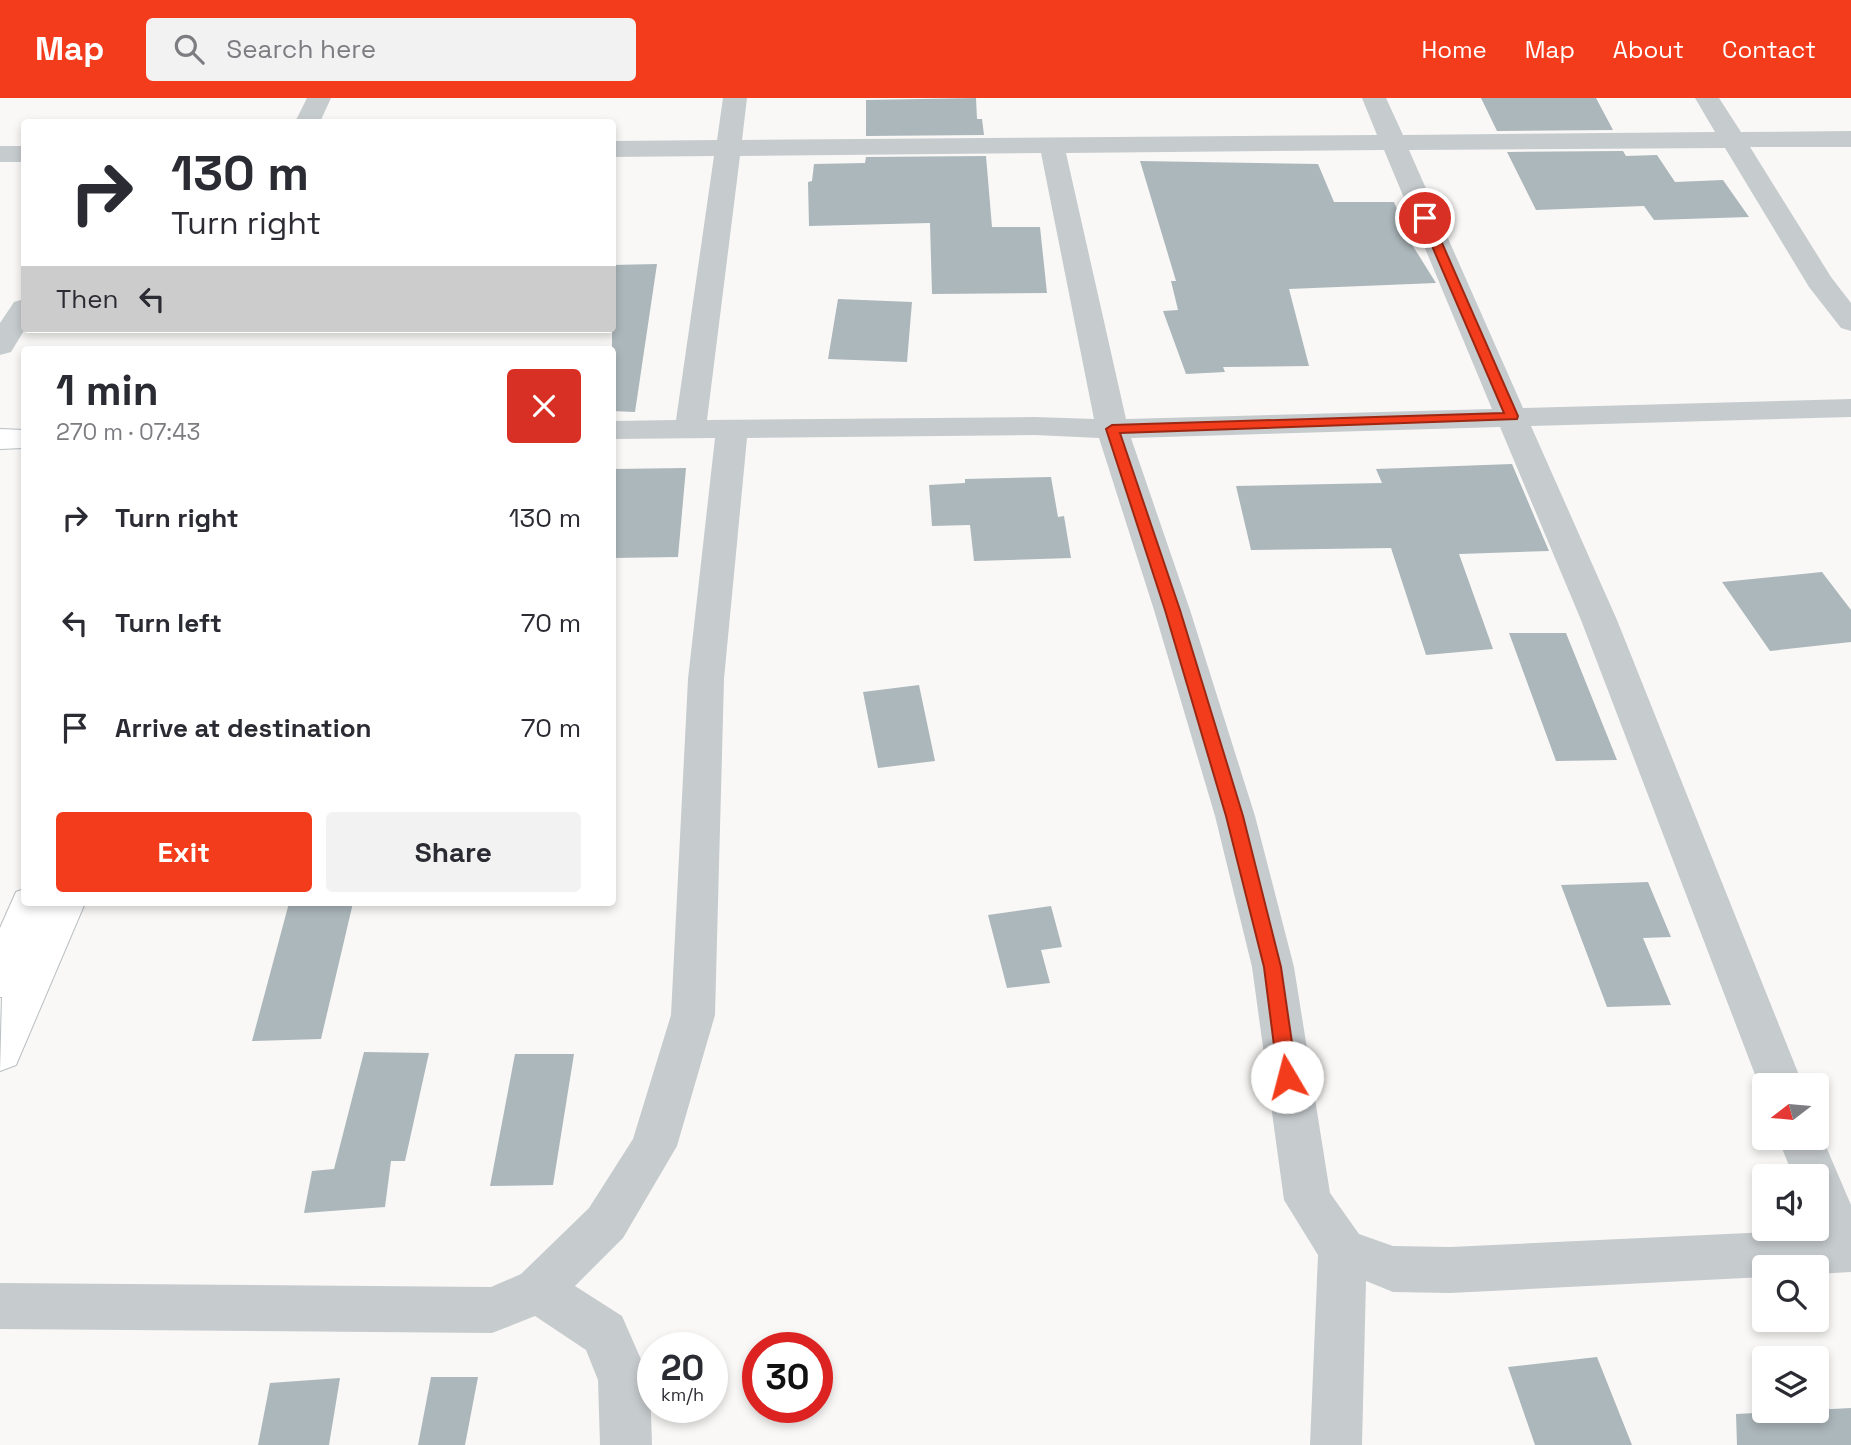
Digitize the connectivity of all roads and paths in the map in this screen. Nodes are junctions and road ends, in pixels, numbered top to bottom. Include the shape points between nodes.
1 (319, 98) edge
2 (735, 98) edge
3 (1374, 98) edge
4 (1707, 98) edge
5 (310, 119) edge
6 (1851, 139) edge
7 (1735, 141) junction
8 (1392, 143) junction
9 (1052, 146) junction
10 (730, 148) junction
11 (616, 149) edge
12 (0, 154) edge
13 (21, 154) edge
14 (21, 313) edge
15 (1851, 322) edge
16 (0, 346) edge
17 (1851, 408) edge
18 (1512, 416) junction
19 (0, 417) edge
20 (21, 417) edge
21 (1112, 429) junction
22 (616, 430) edge
23 (711, 430) junction
24 (0, 439) edge
25 (21, 439) edge
26 (31, 906) edge
27 (63, 906) edge
28 (0, 979) edge
29 (0, 1052) edge
30 (1776, 1073) edge
31 (1829, 1206) edge
32 (1342, 1250) junction
33 (1848, 1250) edge
34 (538, 1290) junction
35 (0, 1306) edge
36 (626, 1445) edge
37 (1336, 1445) edge

1 - 5 street
2 - 10 street
3 - 8 street
4 - 7 street
6 - 7 street
7 - 8 street
7 - 15 street via 1819,281
8 - 9 street
8 - 18 street
9 - 10 street
9 - 21 street
10 - 11 street
10 - 23 street
12 - 13 street
14 - 16 street
17 - 18 street
18 - 21 street
18 - 30 street via 1599,620
19 - 20 street
21 - 23 street
21 - 32 street via 1235,816 1273,967 1308,1200
22 - 23 street
23 - 34 street via 693,1015 654,1146 606,1223
24 - 25 street
26 - 28 street
27 - 29 street
31 - 33 street
32 - 33 street via 1393,1269
32 - 37 street
34 - 35 street via 492,1310
34 - 36 street via 604,1333 624,1380

